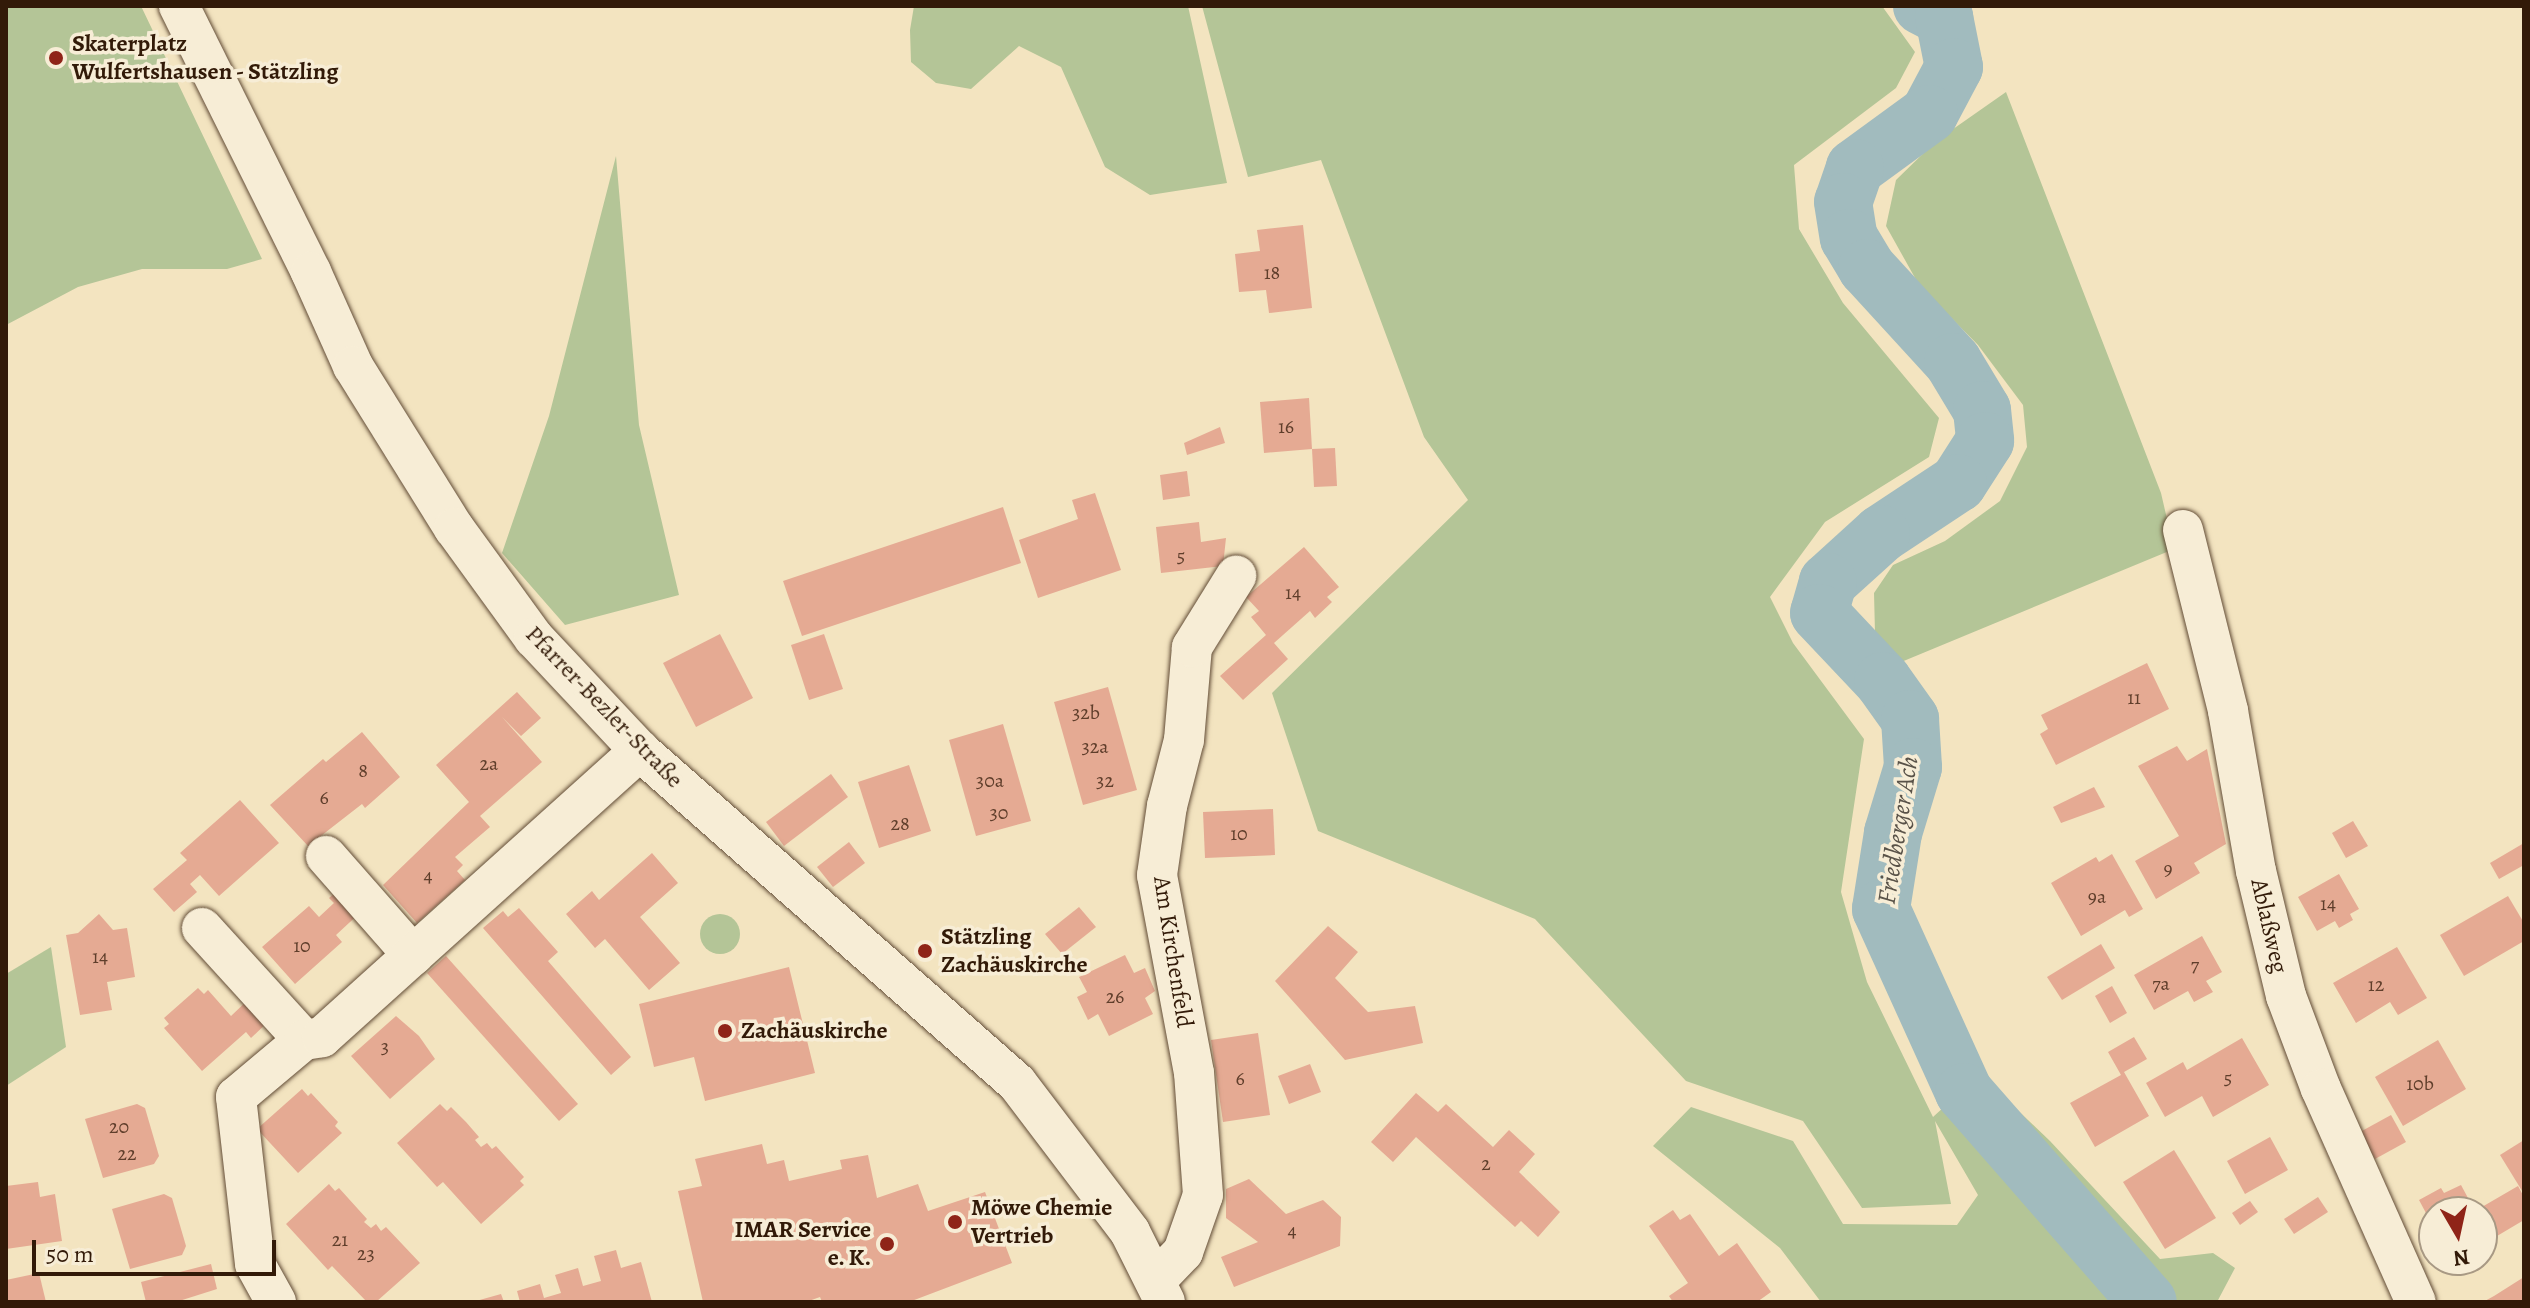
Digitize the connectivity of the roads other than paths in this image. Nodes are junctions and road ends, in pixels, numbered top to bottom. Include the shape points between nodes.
1 (179, 6) edge
2 (2183, 530) dead end
3 (1236, 576) dead end
4 (640, 751) junction
5 (326, 856) dead end
6 (202, 928) dead end
7 (413, 955) junction
8 (304, 1040) junction
9 (1161, 1291) edge
10 (276, 1302) edge
11 (2416, 1302) edge

1 - 4 street, Pfarrer-Bezler-Straße via 353,366 390,426 454,528 534,638
2 - 11 street, Ablaßweg via 2228,711 2256,871 2286,996 2321,1089
3 - 9 street, Am Kirchenfeld via 1192,647 1184,740 1157,875 1194,1073 1203,1195 1183,1252
4 - 7 street
4 - 9 street, Pfarrer-Bezler-Straße via 1017,1083 1130,1232
5 - 7 street
6 - 8 street
7 - 8 street via 322,1037
8 - 10 street via 236,1097 255,1264

